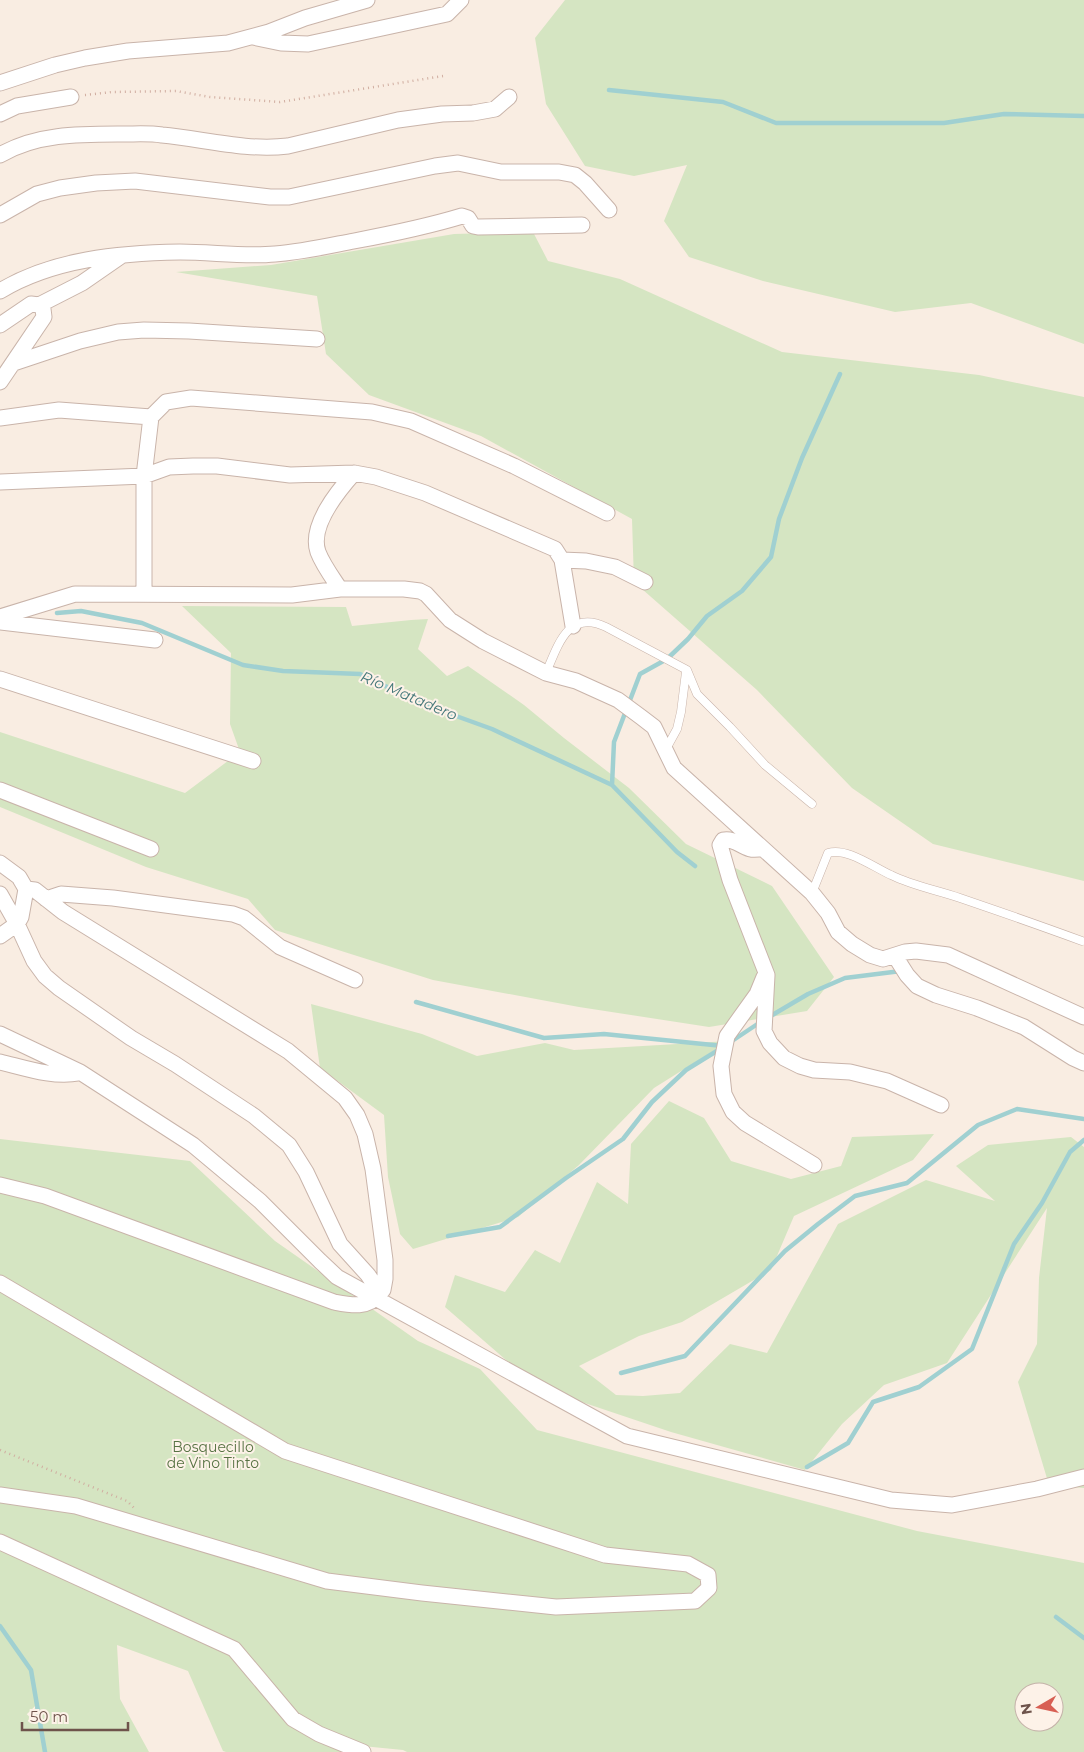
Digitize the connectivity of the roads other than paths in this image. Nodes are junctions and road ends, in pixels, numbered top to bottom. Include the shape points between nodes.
1 (367, 0) edge
2 (461, 0) edge
3 (252, 36) junction
4 (0, 82) edge
5 (72, 96) road end
6 (509, 97) dead end
7 (0, 114) edge
8 (0, 155) edge
9 (609, 210) dead end
10 (0, 215) edge
11 (582, 225) dead end
12 (121, 256) junction
13 (0, 291) edge
14 (38, 304) junction
15 (0, 325) edge
16 (318, 340) dead end
17 (14, 363) junction
18 (0, 382) edge
19 (151, 417) junction
20 (0, 418) edge
21 (354, 472) junction
22 (144, 476) junction
23 (0, 482) edge
24 (607, 513) dead end
25 (562, 560) junction
26 (645, 582) dead end
27 (340, 589) junction
28 (144, 594) junction
29 (0, 617) edge
30 (0, 622) edge
31 (573, 626) junction
32 (155, 640) dead end
33 (687, 670) junction
34 (546, 673) junction
35 (0, 679) edge
36 (665, 751) junction
37 (253, 761) dead end
38 (0, 790) edge
39 (812, 804) dead end
40 (762, 848) junction
41 (151, 849) dead end
42 (0, 863) edge
43 (26, 889) junction
44 (812, 893) junction
45 (0, 894) edge
46 (46, 898) junction
47 (17, 924) junction
48 (0, 936) edge
49 (1082, 941) dead end
50 (895, 956) junction
51 (766, 973) junction
52 (355, 980) dead end
53 (1084, 1016) edge
54 (0, 1034) edge
55 (0, 1062) edge
56 (1084, 1063) edge
57 (80, 1072) junction
58 (940, 1105) dead end
59 (814, 1165) dead end
60 (0, 1186) edge
61 (0, 1283) edge
62 (377, 1296) junction
63 (1084, 1478) edge
64 (0, 1495) edge
65 (0, 1542) edge
66 (363, 1752) edge

1 - 3 street
2 - 3 street via 447,14 308,44 281,44
3 - 4 street via 228,43 85,58
5 - 7 street via 17,106
6 - 8 street via 495,109 398,120 279,147 252,147 160,134 89,134 50,138 12,148
9 - 10 street via 575,175 501,172 458,163 289,197 135,182 96,183 37,194
11 - 12 street via 478,227 462,216 425,227 298,252 180,252
12 - 13 street via 77,262 19,280
12 - 14 street via 82,283
14 - 15 street via 31,304
14 - 17 street via 44,317
16 - 17 street via 144,330 80,341
17 - 18 street
19 - 20 street via 59,410
19 - 22 street
19 - 24 street via 166,402 191,398 372,412 411,421 514,466
21 - 22 street via 290,475 193,466 169,467
21 - 25 street via 425,493 555,549
21 - 27 street via 335,495 317,530 317,549
22 - 23 street
22 - 28 street
25 - 26 street via 615,567
25 - 31 street
27 - 28 street via 292,595
27 - 34 street via 404,589 426,594 450,620
28 - 29 street via 75,594
30 - 32 street
31 - 33 lane via 596,623
31 - 34 lane via 561,637
33 - 36 lane via 677,728
33 - 39 lane via 697,694 765,765
34 - 36 street via 576,681 618,700 654,727
35 - 37 street
36 - 40 street via 684,778
38 - 41 street
40 - 44 street
40 - 51 street via 750,850 729,839 720,845
42 - 43 street via 19,877
43 - 46 street via 35,890
43 - 47 street
44 - 49 lane via 828,853 840,851 908,882
44 - 50 street via 838,932 852,944 883,959
45 - 47 street
46 - 52 street via 70,894 233,914 244,918 280,947
46 - 62 street via 63,912 288,1051 345,1098 365,1134 373,1169 385,1279 383,1290
47 - 48 street
47 - 62 street via 34,961 59,988 254,1116 289,1145 306,1172 340,1244 368,1275 376,1287
50 - 53 street via 916,950 948,955
50 - 56 street via 917,986 1024,1028
51 - 58 street via 764,1031 784,1058 814,1070 850,1072 887,1081
51 - 59 street via 757,994 727,1036 721,1066 724,1094 733,1112 745,1124
54 - 57 street
55 - 57 street via 58,1074
57 - 62 street via 193,1145 260,1201 337,1277
60 - 62 street via 45,1196 334,1302 361,1305 372,1302
61 - 64 street via 284,1451 605,1555 688,1564 708,1575 709,1588 695,1601 556,1607 328,1581 76,1506
62 - 63 street via 636,1439 891,1500 952,1505
65 - 66 street via 234,1649 293,1719

